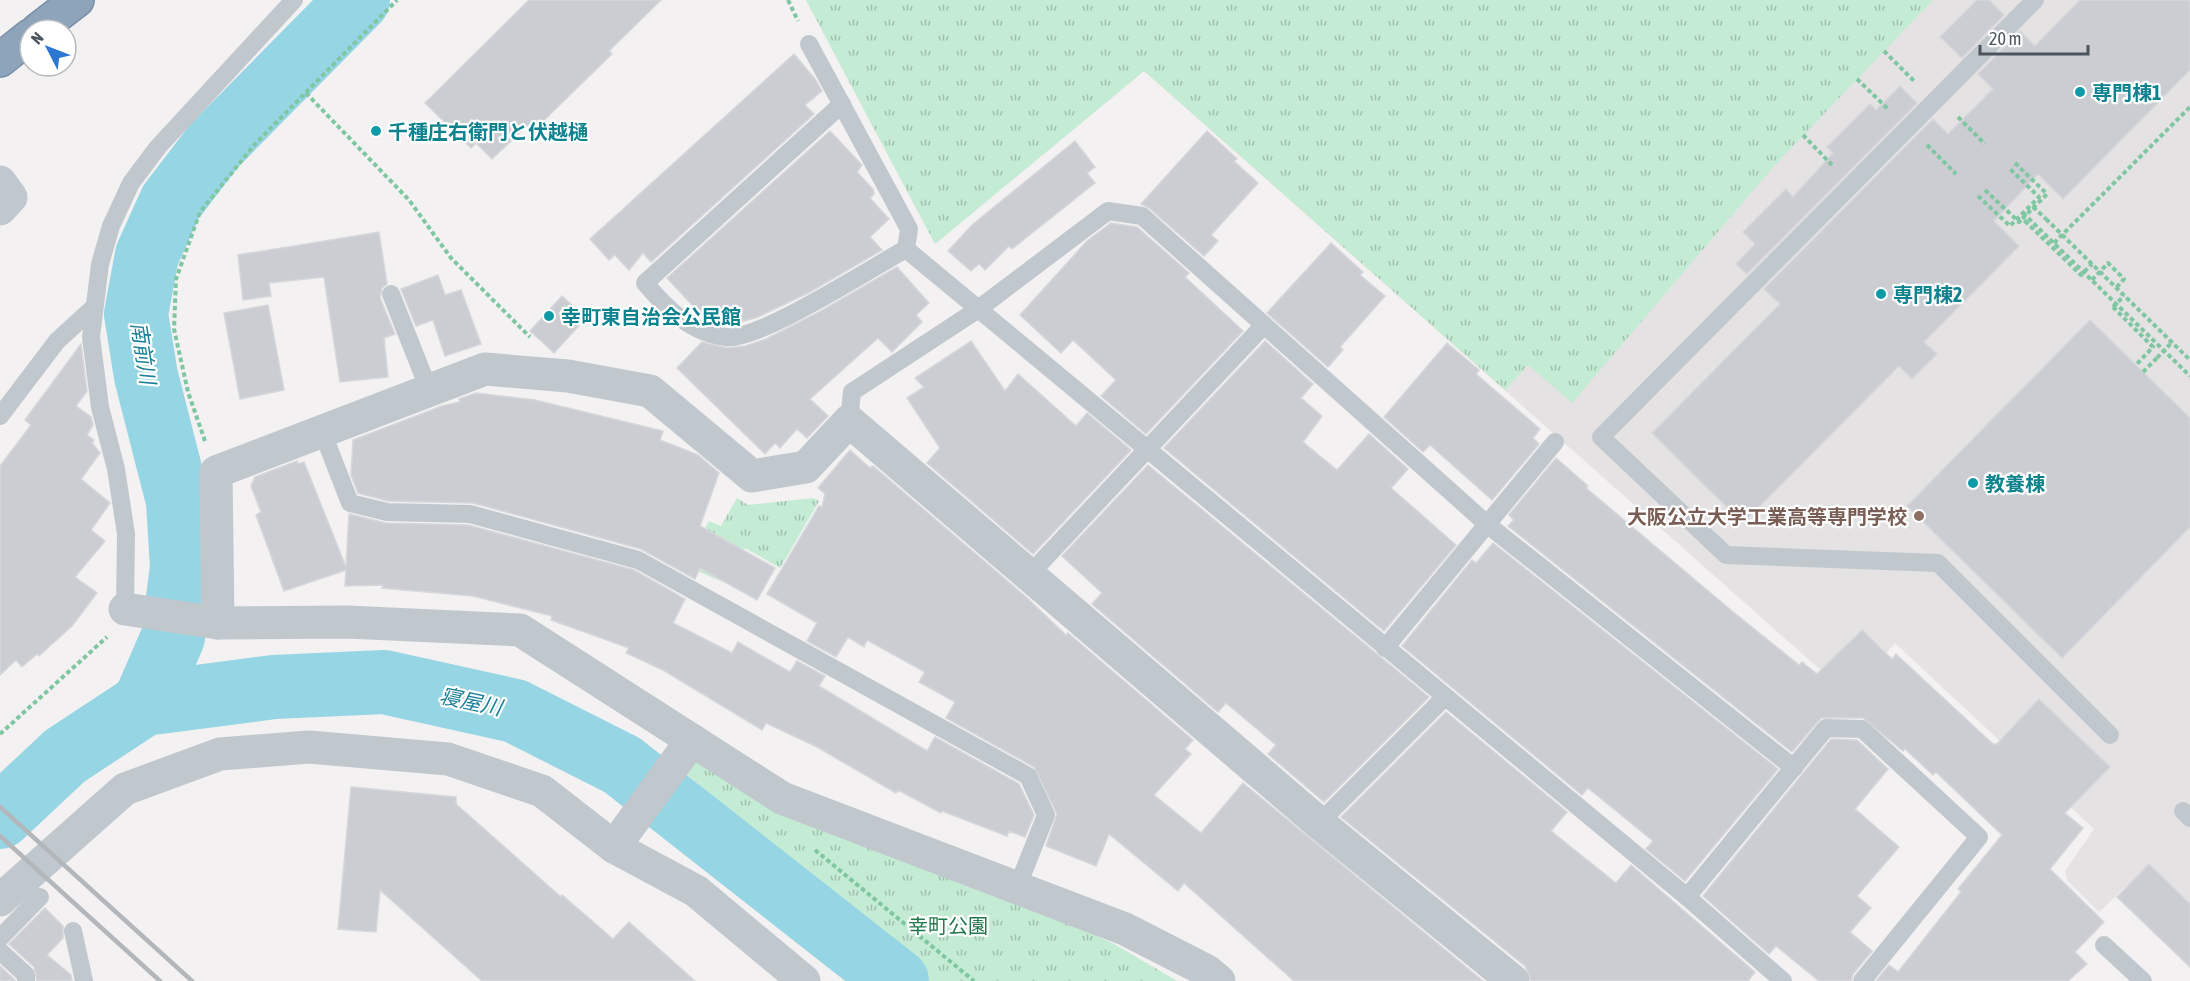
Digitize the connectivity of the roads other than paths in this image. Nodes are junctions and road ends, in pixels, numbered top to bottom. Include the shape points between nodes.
1 (76, 0) edge
2 (294, 0) edge
3 (2035, 0) edge
4 (53, 18) edge
5 (809, 44) dead end
6 (18, 46) edge
7 (0, 60) edge
8 (842, 104) junction
9 (0, 182) edge
10 (0, 208) edge
11 (906, 249) junction
12 (391, 294) dead end
13 (93, 309) junction
14 (977, 310) junction
15 (1264, 326) junction
16 (429, 390) junction
17 (0, 416) edge
18 (849, 421) junction
19 (322, 431) junction
20 (1555, 442) dead end
21 (1147, 450) junction
22 (1488, 525) junction
23 (1028, 576) junction
24 (137, 610) joint
25 (210, 622) junction
26 (1385, 648) junction
27 (1445, 697) junction
28 (2110, 735) dead end
29 (692, 740) junction
30 (1794, 768) junction
31 (1319, 823) junction
32 (614, 847) junction
33 (1017, 888) junction
34 (40, 897) dead end
35 (1687, 897) junction
36 (0, 900) edge
37 (73, 931) dead end
38 (0, 938) edge
39 (2104, 945) dead end
40 (0, 951) edge
41 (2138, 979) edge
42 (26, 981) edge
43 (84, 981) edge
44 (804, 981) edge
45 (1219, 981) edge
46 (1514, 981) edge
47 (1783, 981) edge
48 (1862, 981) edge

1 - 4 highway
2 - 13 lane via 158,147 131,183 111,226
3 - 28 lane via 1601,437 1726,555 1938,563
5 - 8 lane
6 - 7 highway
8 - 11 lane via 909,229
8 - 11 lane via 645,283 666,308 692,326 728,338 761,331
9 - 10 street via 11,197
11 - 14 lane
12 - 16 lane
13 - 17 lane via 57,340
13 - 24 lane via 91,337 100,407 116,469
14 - 15 lane via 1108,211 1142,216
14 - 18 lane via 852,392
14 - 21 lane
15 - 21 lane
15 - 22 lane
16 - 18 street via 485,369 568,376 650,391 752,476 806,467
16 - 19 street
18 - 23 street
19 - 25 street via 216,472
19 - 33 lane via 350,503 387,512 470,514 638,560 1028,776 1046,815
20 - 22 lane
21 - 23 lane
21 - 26 lane
22 - 26 lane
22 - 30 lane
23 - 31 street
24 - 25 street
25 - 29 street via 347,622 520,630
26 - 27 lane
27 - 31 lane
27 - 35 lane
29 - 32 street
29 - 33 street via 782,798
30 - 35 lane
30 - 48 lane via 1826,728 1862,729 1979,837
31 - 46 street
32 - 36 street via 542,791 448,759 309,747 220,754 125,789
32 - 44 street via 696,891
33 - 45 street via 1125,929
34 - 38 lane
35 - 47 lane
37 - 43 lane
39 - 41 lane
40 - 42 lane via 26,975

